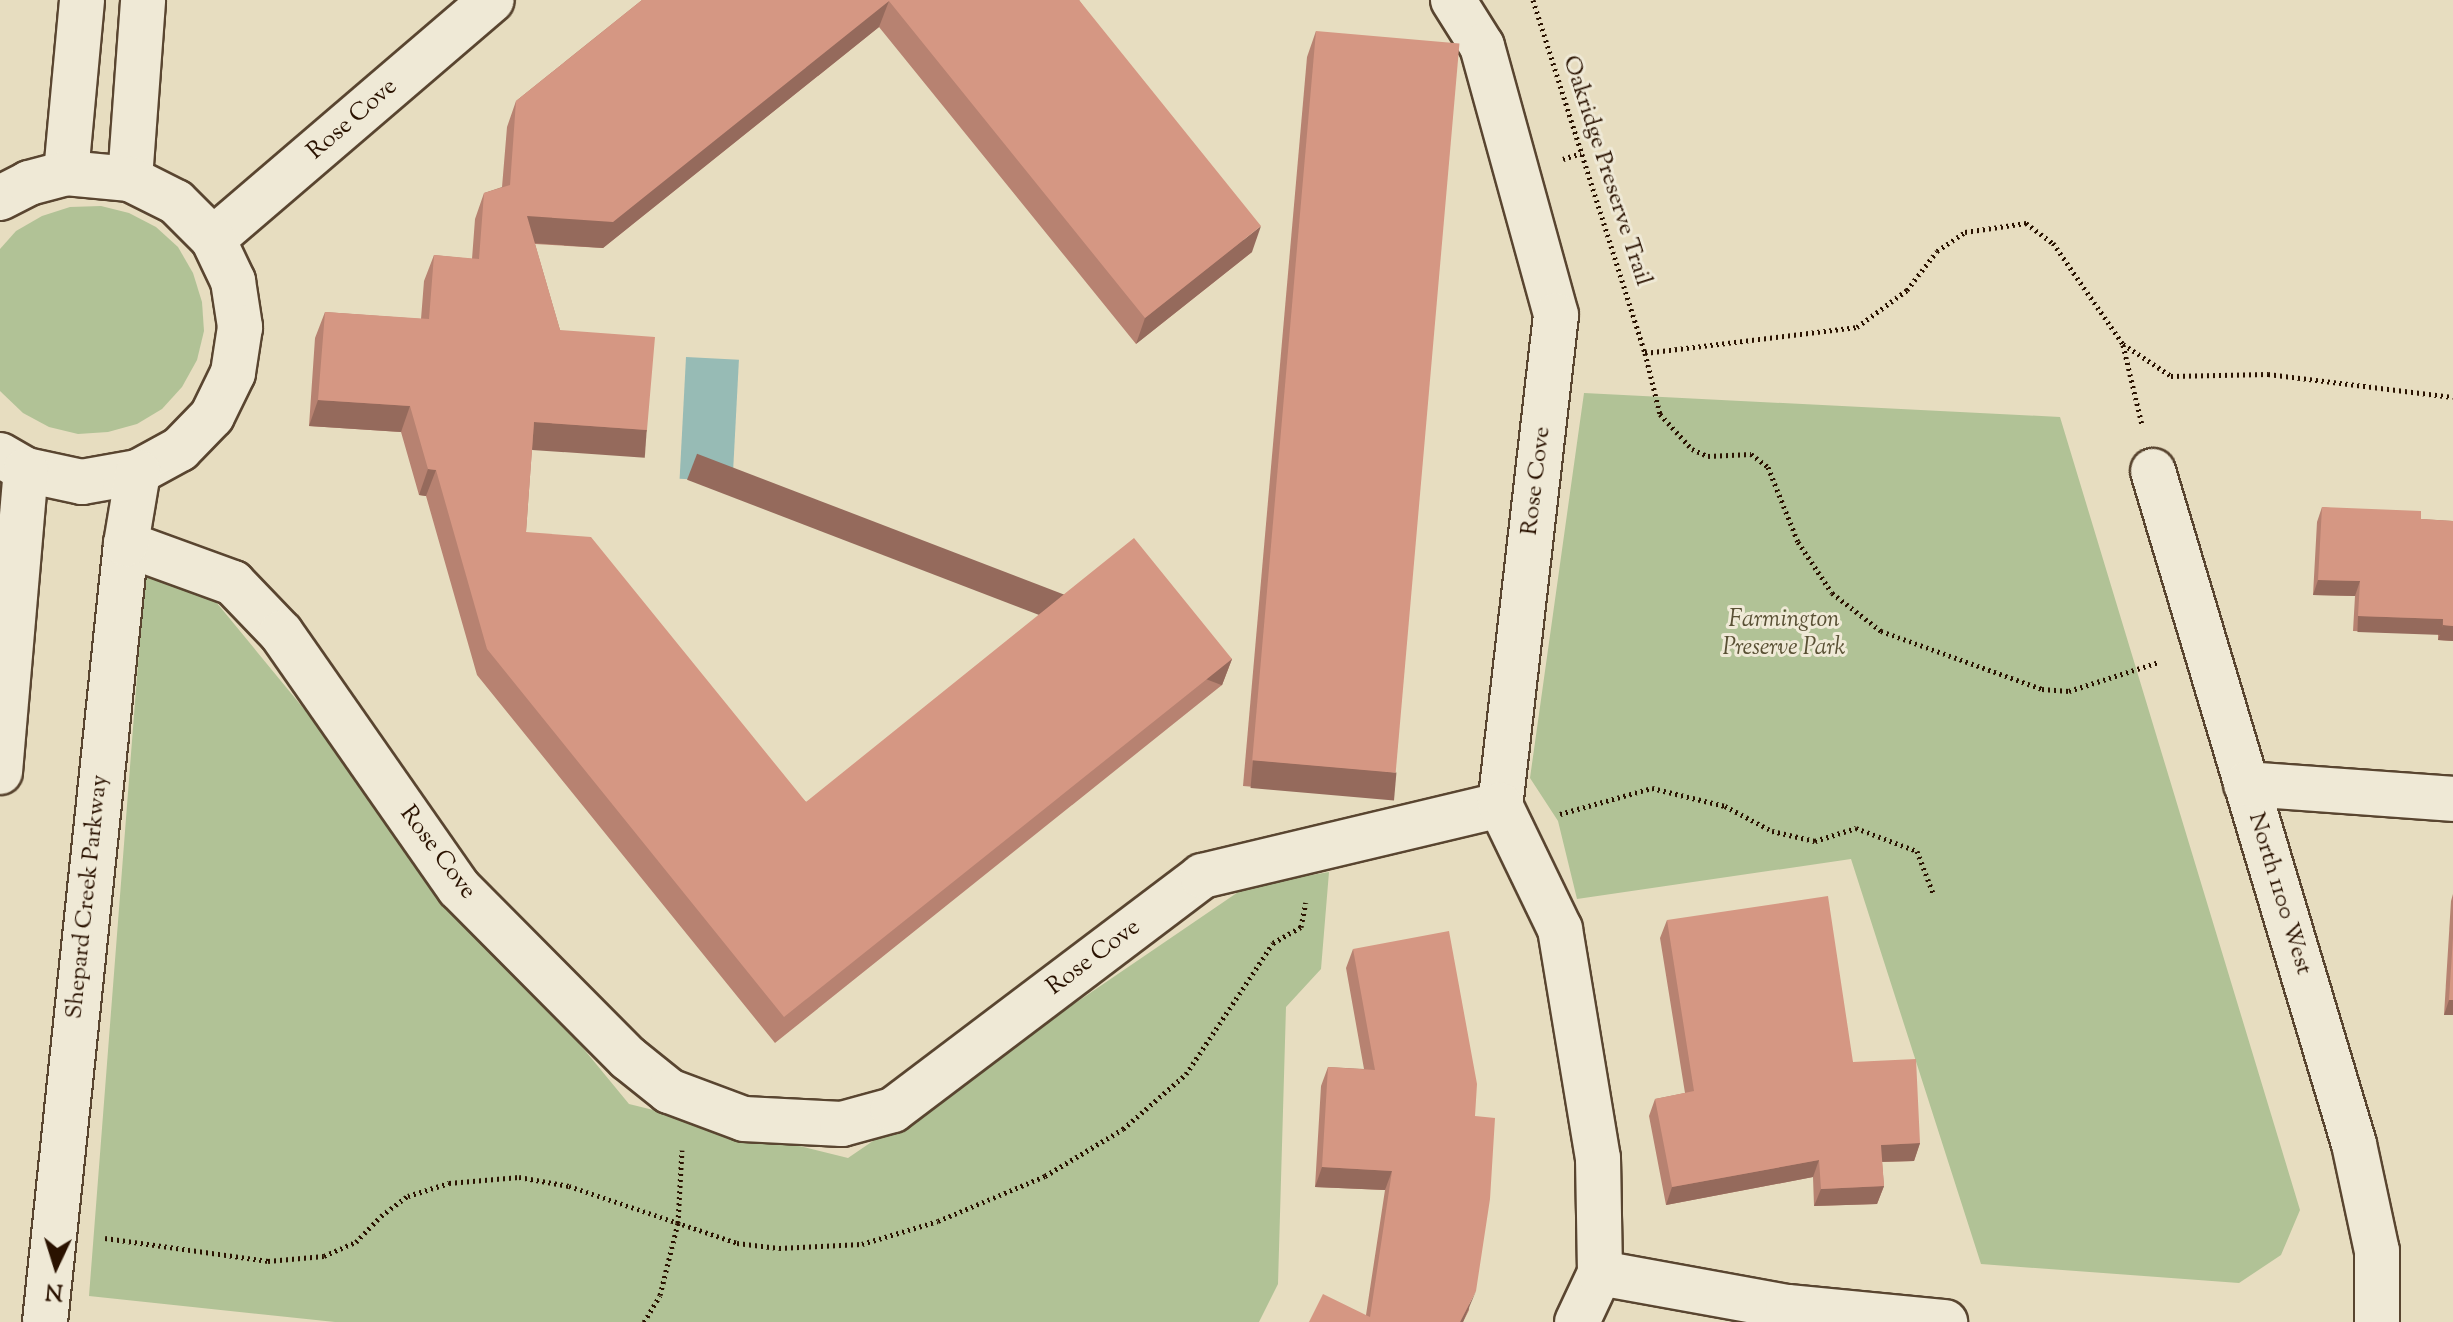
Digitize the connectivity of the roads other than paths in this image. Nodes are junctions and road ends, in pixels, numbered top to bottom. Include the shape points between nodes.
1 (82, 0) edge
2 (143, 0) edge
3 (492, 0) edge
4 (1453, 0) edge
5 (66, 173) junction
6 (130, 179) junction
7 (0, 198) edge
8 (213, 239) junction
9 (13, 462) edge
10 (2153, 471) road end
11 (138, 472) junction
12 (126, 544) junction
13 (0, 772) edge
14 (2246, 784) junction
15 (2453, 799) edge
16 (1500, 805) junction
17 (1600, 1273) junction
18 (45, 1322) edge
19 (1577, 1322) edge
20 (1945, 1322) edge
21 (2377, 1322) edge

1 - 5 street
2 - 6 street
3 - 8 street, Rose Cove
4 - 16 street, Rose Cove via 1482,46 1556,315
5 - 6 street
5 - 7 street
6 - 8 street via 176,202
8 - 11 street via 233,281 240,327 233,373 212,416 180,449
9 - 11 street via 82,482
9 - 13 street
10 - 14 street, North 1100 West
11 - 12 street, Shepard Creek Parkway
12 - 16 street, Rose Cove via 233,583 281,633 459,888 628,1058 669,1091 744,1119 842,1124 893,1110 1202,876
12 - 18 street, Shepard Creek Parkway
14 - 15 street
14 - 21 street, North 1100 West via 2354,1144 2377,1251
16 - 17 street via 1560,929 1598,1158
17 - 19 street
17 - 20 street via 1788,1307

